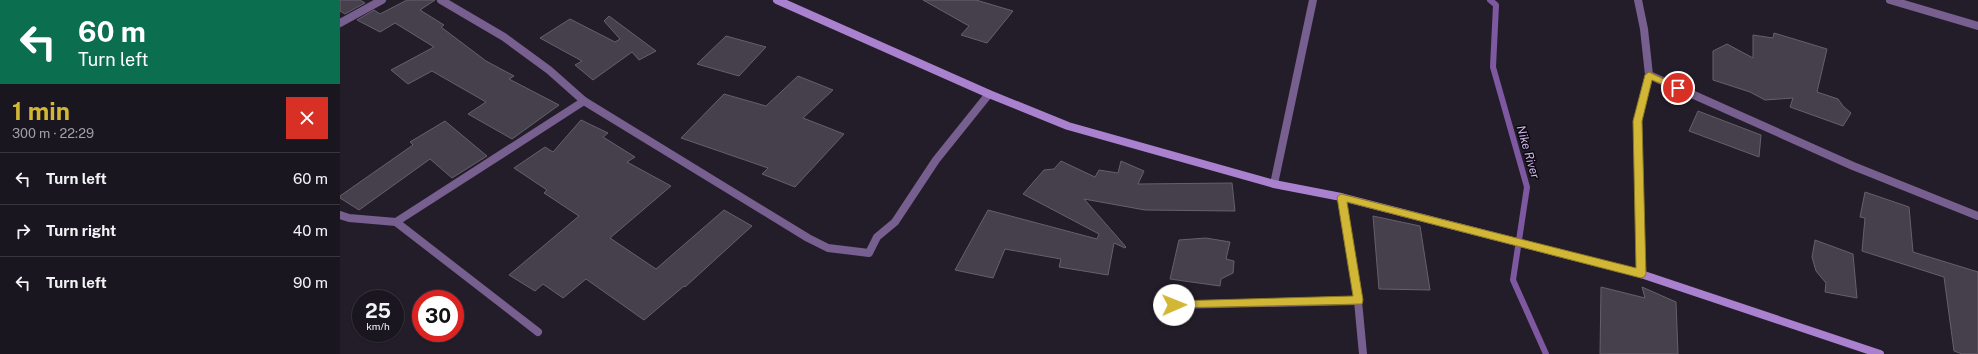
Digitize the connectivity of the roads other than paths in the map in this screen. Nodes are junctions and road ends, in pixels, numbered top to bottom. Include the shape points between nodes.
1 (382, 0) edge
2 (441, 0) edge
3 (777, 0) edge
4 (1313, 0) edge
5 (1638, 0) edge
6 (1890, 0) edge
7 (340, 23) edge
8 (1978, 26) edge
9 (1649, 75) junction
10 (989, 94) junction
11 (584, 101) junction
12 (1274, 184) junction
13 (1341, 197) junction
14 (340, 215) edge
15 (1978, 216) edge
16 (396, 222) junction
17 (1641, 274) junction
18 (1358, 300) junction
19 (1174, 305) dead end
20 (538, 332) dead end
21 (1363, 354) edge
22 (1880, 354) edge

1 - 7 street
2 - 11 street via 504,37 549,70
3 - 10 main road
4 - 12 street
5 - 9 street
6 - 8 street
9 - 15 street via 1853,166
9 - 17 street via 1638,121
10 - 11 street via 936,160 896,222 877,236 869,253 828,248 808,238
10 - 12 main road via 1068,126
11 - 16 street
12 - 13 main road
13 - 17 main road
13 - 18 street
14 - 16 street
16 - 20 street
17 - 22 main road
18 - 19 street
18 - 21 street

